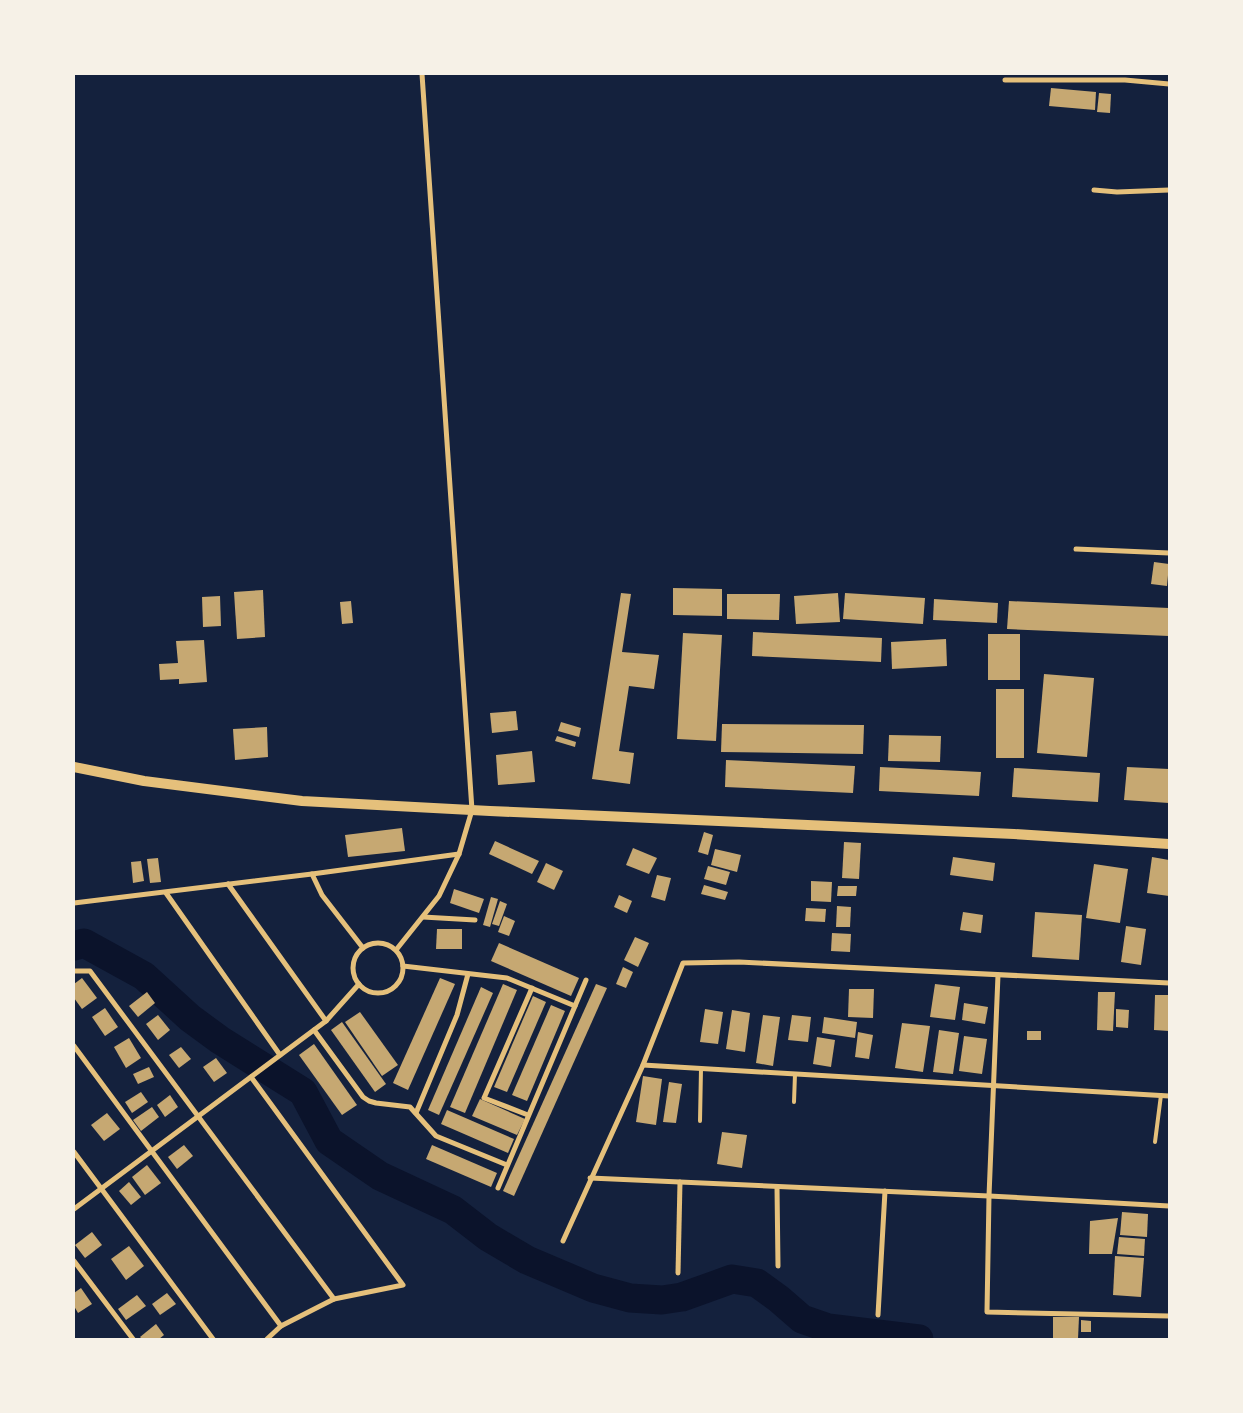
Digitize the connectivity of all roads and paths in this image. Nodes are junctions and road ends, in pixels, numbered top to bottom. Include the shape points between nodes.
1 (422, 74) edge
2 (1005, 80) dead end
3 (1169, 84) edge
4 (1094, 190) dead end
5 (1169, 190) edge
6 (1076, 549) dead end
7 (1169, 553) edge
8 (74, 767) edge
9 (472, 810) junction
10 (1169, 844) edge
11 (459, 854) junction
12 (312, 874) junction
13 (228, 884) junction
14 (166, 893) junction
15 (74, 904) edge
16 (423, 916) junction
17 (475, 920) dead end
18 (362, 948) junction
19 (396, 950) junction
20 (403, 966) junction
21 (74, 971) edge
22 (468, 974) junction
23 (998, 975) junction
24 (586, 980) dead end
25 (1169, 983) edge
26 (359, 984) junction
27 (532, 988) junction
28 (574, 1006) junction
29 (326, 1021) junction
30 (314, 1030) junction
31 (74, 1046) edge
32 (280, 1055) junction
33 (643, 1065) junction
34 (701, 1069) junction
35 (795, 1074) junction
36 (251, 1077) junction
37 (994, 1086) junction
38 (1160, 1095) junction
39 (1169, 1096) edge
40 (794, 1102) dead end
41 (416, 1113) junction
42 (528, 1115) junction
43 (198, 1116) junction
44 (700, 1121) dead end
45 (1155, 1142) dead end
46 (74, 1152) edge
47 (151, 1152) junction
48 (507, 1165) junction
49 (590, 1178) junction
50 (680, 1182) junction
51 (777, 1186) junction
52 (498, 1188) dead end
53 (101, 1189) junction
54 (885, 1191) junction
55 (989, 1196) junction
56 (1169, 1206) edge
57 (74, 1209) edge
58 (563, 1241) dead end
59 (74, 1261) edge
60 (778, 1266) dead end
61 (678, 1273) dead end
62 (334, 1299) junction
63 (878, 1315) dead end
64 (1169, 1316) edge
65 (281, 1326) junction
66 (133, 1339) edge
67 (213, 1339) edge
68 (267, 1339) edge

1 - 9 street
2 - 3 street via 1125,80
4 - 5 street
6 - 7 street
8 - 9 main road via 144,781 302,801
9 - 10 main road
9 - 11 street
11 - 12 street
11 - 16 street via 439,896
12 - 13 street
12 - 18 street via 322,895
13 - 14 street
13 - 29 street
14 - 15 street
14 - 32 street
16 - 17 street
16 - 19 street
18 - 19 street via 376,943
18 - 26 street via 353,969
19 - 20 street
20 - 22 street
20 - 26 street via 399,981 387,991 372,992
21 - 43 street via 90,970
22 - 27 street via 507,978
22 - 41 street via 457,1015
23 - 25 street
23 - 33 street via 739,962 683,963
23 - 37 street
24 - 28 street
26 - 29 street
27 - 28 street
27 - 42 street via 484,1098
28 - 42 street
29 - 30 street
30 - 32 street
30 - 41 street via 363,1097 376,1103 410,1107
31 - 47 street
32 - 36 street
33 - 34 street
33 - 49 street
34 - 35 street
34 - 44 lane
35 - 37 street
35 - 40 lane
36 - 43 street
36 - 62 street via 403,1285
37 - 38 street
37 - 55 street
38 - 39 street
38 - 45 lane
41 - 48 street via 436,1136
42 - 48 street
43 - 47 street
43 - 62 street
46 - 53 street
47 - 53 street
47 - 65 street
48 - 52 street
49 - 50 street
49 - 58 street
50 - 51 street
50 - 61 street
51 - 54 street
51 - 60 street
53 - 57 street
53 - 67 street
54 - 55 street
54 - 63 street
55 - 56 street
55 - 64 street via 987,1312
59 - 66 street
62 - 65 street
65 - 68 street

